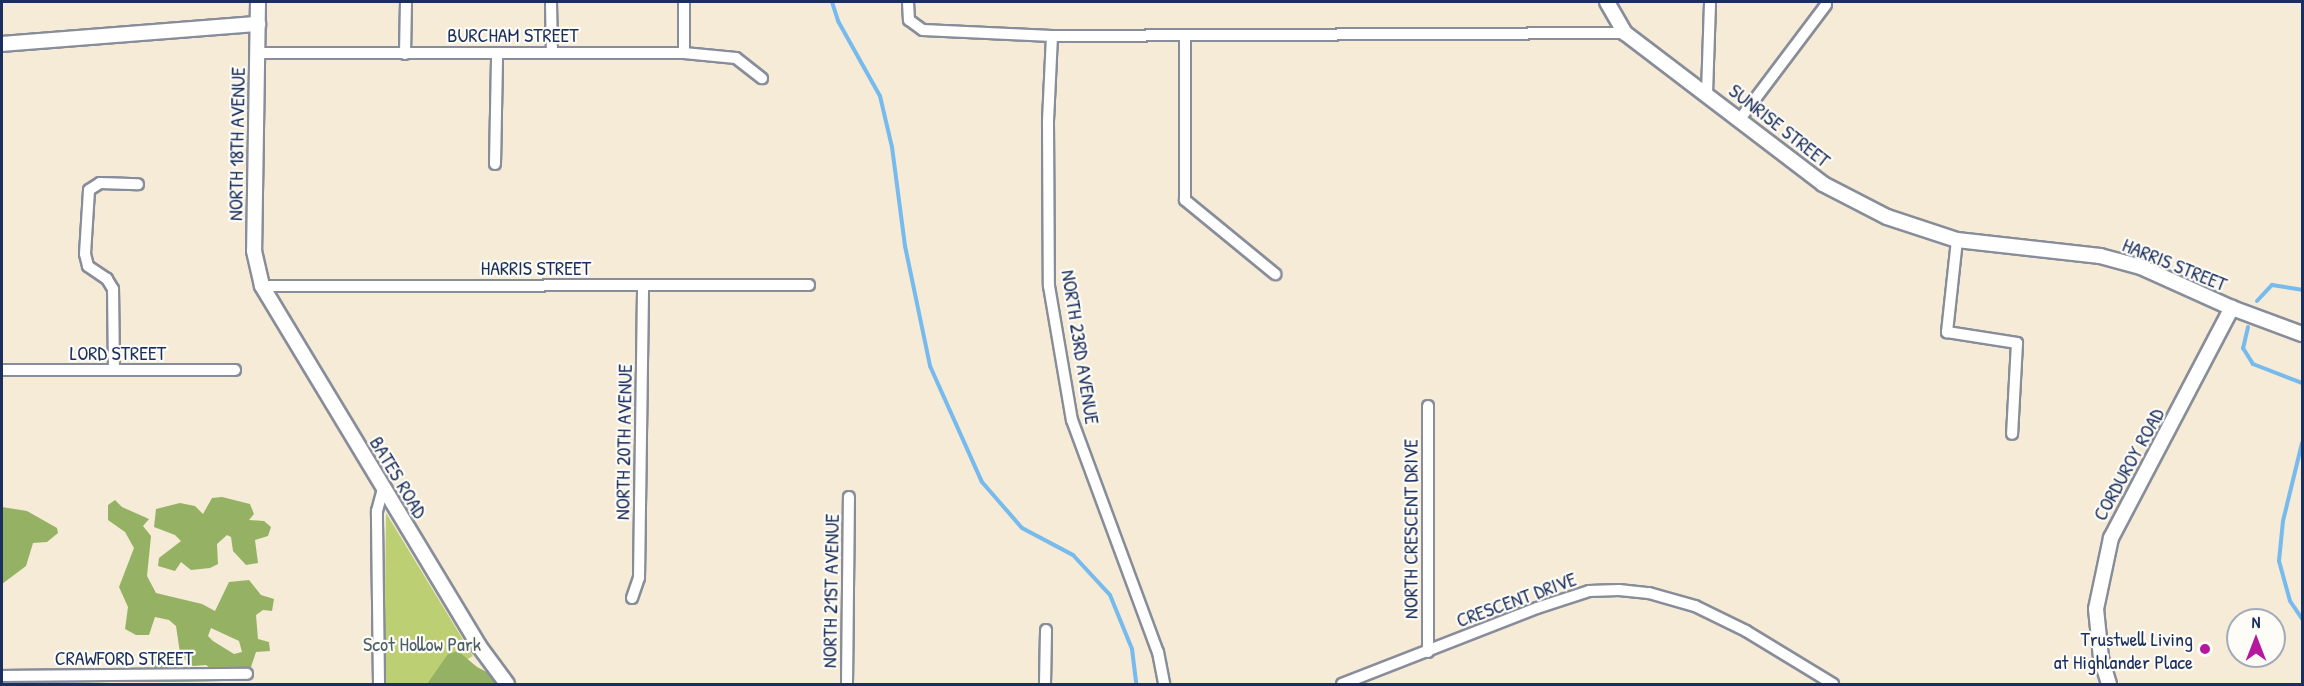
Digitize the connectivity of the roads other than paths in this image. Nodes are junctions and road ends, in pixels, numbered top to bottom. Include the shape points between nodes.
1 (258, 2) edge
2 (406, 2) edge
3 (551, 2) edge
4 (684, 2) edge
5 (908, 2) edge
6 (1606, 2) edge
7 (1710, 2) edge
8 (1826, 5) dead end
9 (258, 24) junction
10 (1624, 33) junction
11 (1052, 36) junction
12 (1185, 37) junction
13 (2, 44) edge
14 (257, 52) junction
15 (552, 53) junction
16 (684, 53) junction
17 (405, 54) junction
18 (497, 55) junction
19 (762, 78) dead end
20 (1707, 94) junction
21 (1740, 119) junction
22 (495, 164) dead end
23 (138, 184) dead end
24 (1957, 240) junction
25 (1275, 274) dead end
26 (809, 285) dead end
27 (262, 286) junction
28 (643, 286) junction
29 (2232, 308) junction
30 (2302, 334) edge
31 (114, 369) junction
32 (2, 370) edge
33 (235, 370) dead end
34 (1428, 406) dead end
35 (2012, 434) dead end
36 (383, 489) junction
37 (849, 497) dead end
38 (632, 598) dead end
39 (1046, 630) dead end
40 (1428, 652) junction
41 (247, 674) dead end
42 (2, 676) edge
43 (122, 680) edge
44 (379, 684) edge
45 (507, 684) edge
46 (847, 684) edge
47 (1045, 684) edge
48 (1164, 684) edge
49 (1342, 684) edge
50 (1833, 684) edge
51 (2109, 684) edge

1 - 9 street, NORTH 18TH AVENUE
2 - 17 street
3 - 15 street
4 - 16 street
5 - 11 street via 911,24 923,30
6 - 10 street, SUNRISE STREET
7 - 20 street
8 - 21 street
9 - 13 street
9 - 14 street, NORTH 18TH AVENUE
10 - 12 street
10 - 20 street, SUNRISE STREET
11 - 12 street
11 - 48 street, NORTH 23RD AVENUE via 1049,286 1070,409 1158,652
12 - 25 street via 1185,200
14 - 17 street, BURCHAM STREET
14 - 27 street, NORTH 18TH AVENUE via 254,251
15 - 16 street, BURCHAM STREET
15 - 18 street, BURCHAM STREET
16 - 19 street, BURCHAM STREET via 736,58
17 - 18 street, BURCHAM STREET
18 - 22 street
20 - 21 street, SUNRISE STREET
21 - 24 street, SUNRISE STREET via 1823,184 1887,217
23 - 31 street via 100,183 89,190 85,254 88,266 107,279 113,289
24 - 29 street, HARRIS STREET via 2100,256 2141,267
24 - 35 street via 1947,332 2017,343
26 - 28 street, HARRIS STREET
27 - 28 street, HARRIS STREET
27 - 36 street, BATES ROAD
28 - 38 street, NORTH 20TH AVENUE via 639,578
29 - 30 street, HARRIS STREET
29 - 51 street, CORDUROY ROAD via 2110,538 2096,609 2101,658
31 - 32 street, LORD STREET
31 - 33 street, LORD STREET
34 - 40 street, NORTH CRESCENT DRIVE
36 - 44 street via 377,511
36 - 45 street, BATES ROAD via 479,646
37 - 46 street, NORTH 21ST AVENUE
39 - 47 street
40 - 49 street, CRESCENT DRIVE
40 - 50 street, CRESCENT DRIVE via 1588,591 1619,590 1649,593 1695,606 1746,631
41 - 43 street, CRAWFORD STREET
42 - 43 street, CRAWFORD STREET

